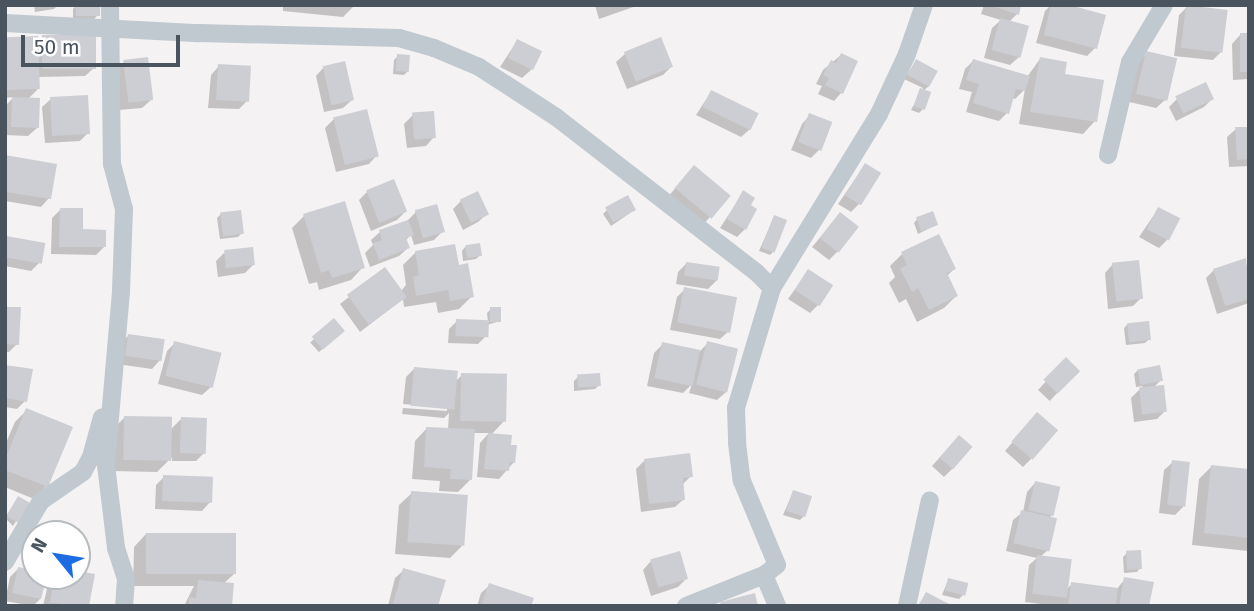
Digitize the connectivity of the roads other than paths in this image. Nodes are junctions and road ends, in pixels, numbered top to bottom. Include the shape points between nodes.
1 (110, 5) edge
2 (924, 5) edge
3 (1164, 5) edge
4 (5, 23) edge
5 (113, 27) junction
6 (1108, 155) dead end
7 (772, 288) junction
8 (115, 370) junction
9 (930, 500) dead end
10 (5, 562) edge
11 (764, 575) junction
12 (124, 606) edge
13 (686, 606) edge
14 (777, 606) edge
15 (907, 606) edge

1 - 5 street
2 - 7 street via 879,114
3 - 6 street via 1130,62
4 - 5 street
5 - 7 street via 399,37 434,48 479,67 556,117
5 - 8 street via 112,164 124,209
7 - 11 street via 736,408 742,481 777,565
8 - 10 street via 83,472 41,501
8 - 12 street via 106,465 116,548 126,579
9 - 15 street
11 - 13 street
11 - 14 street

